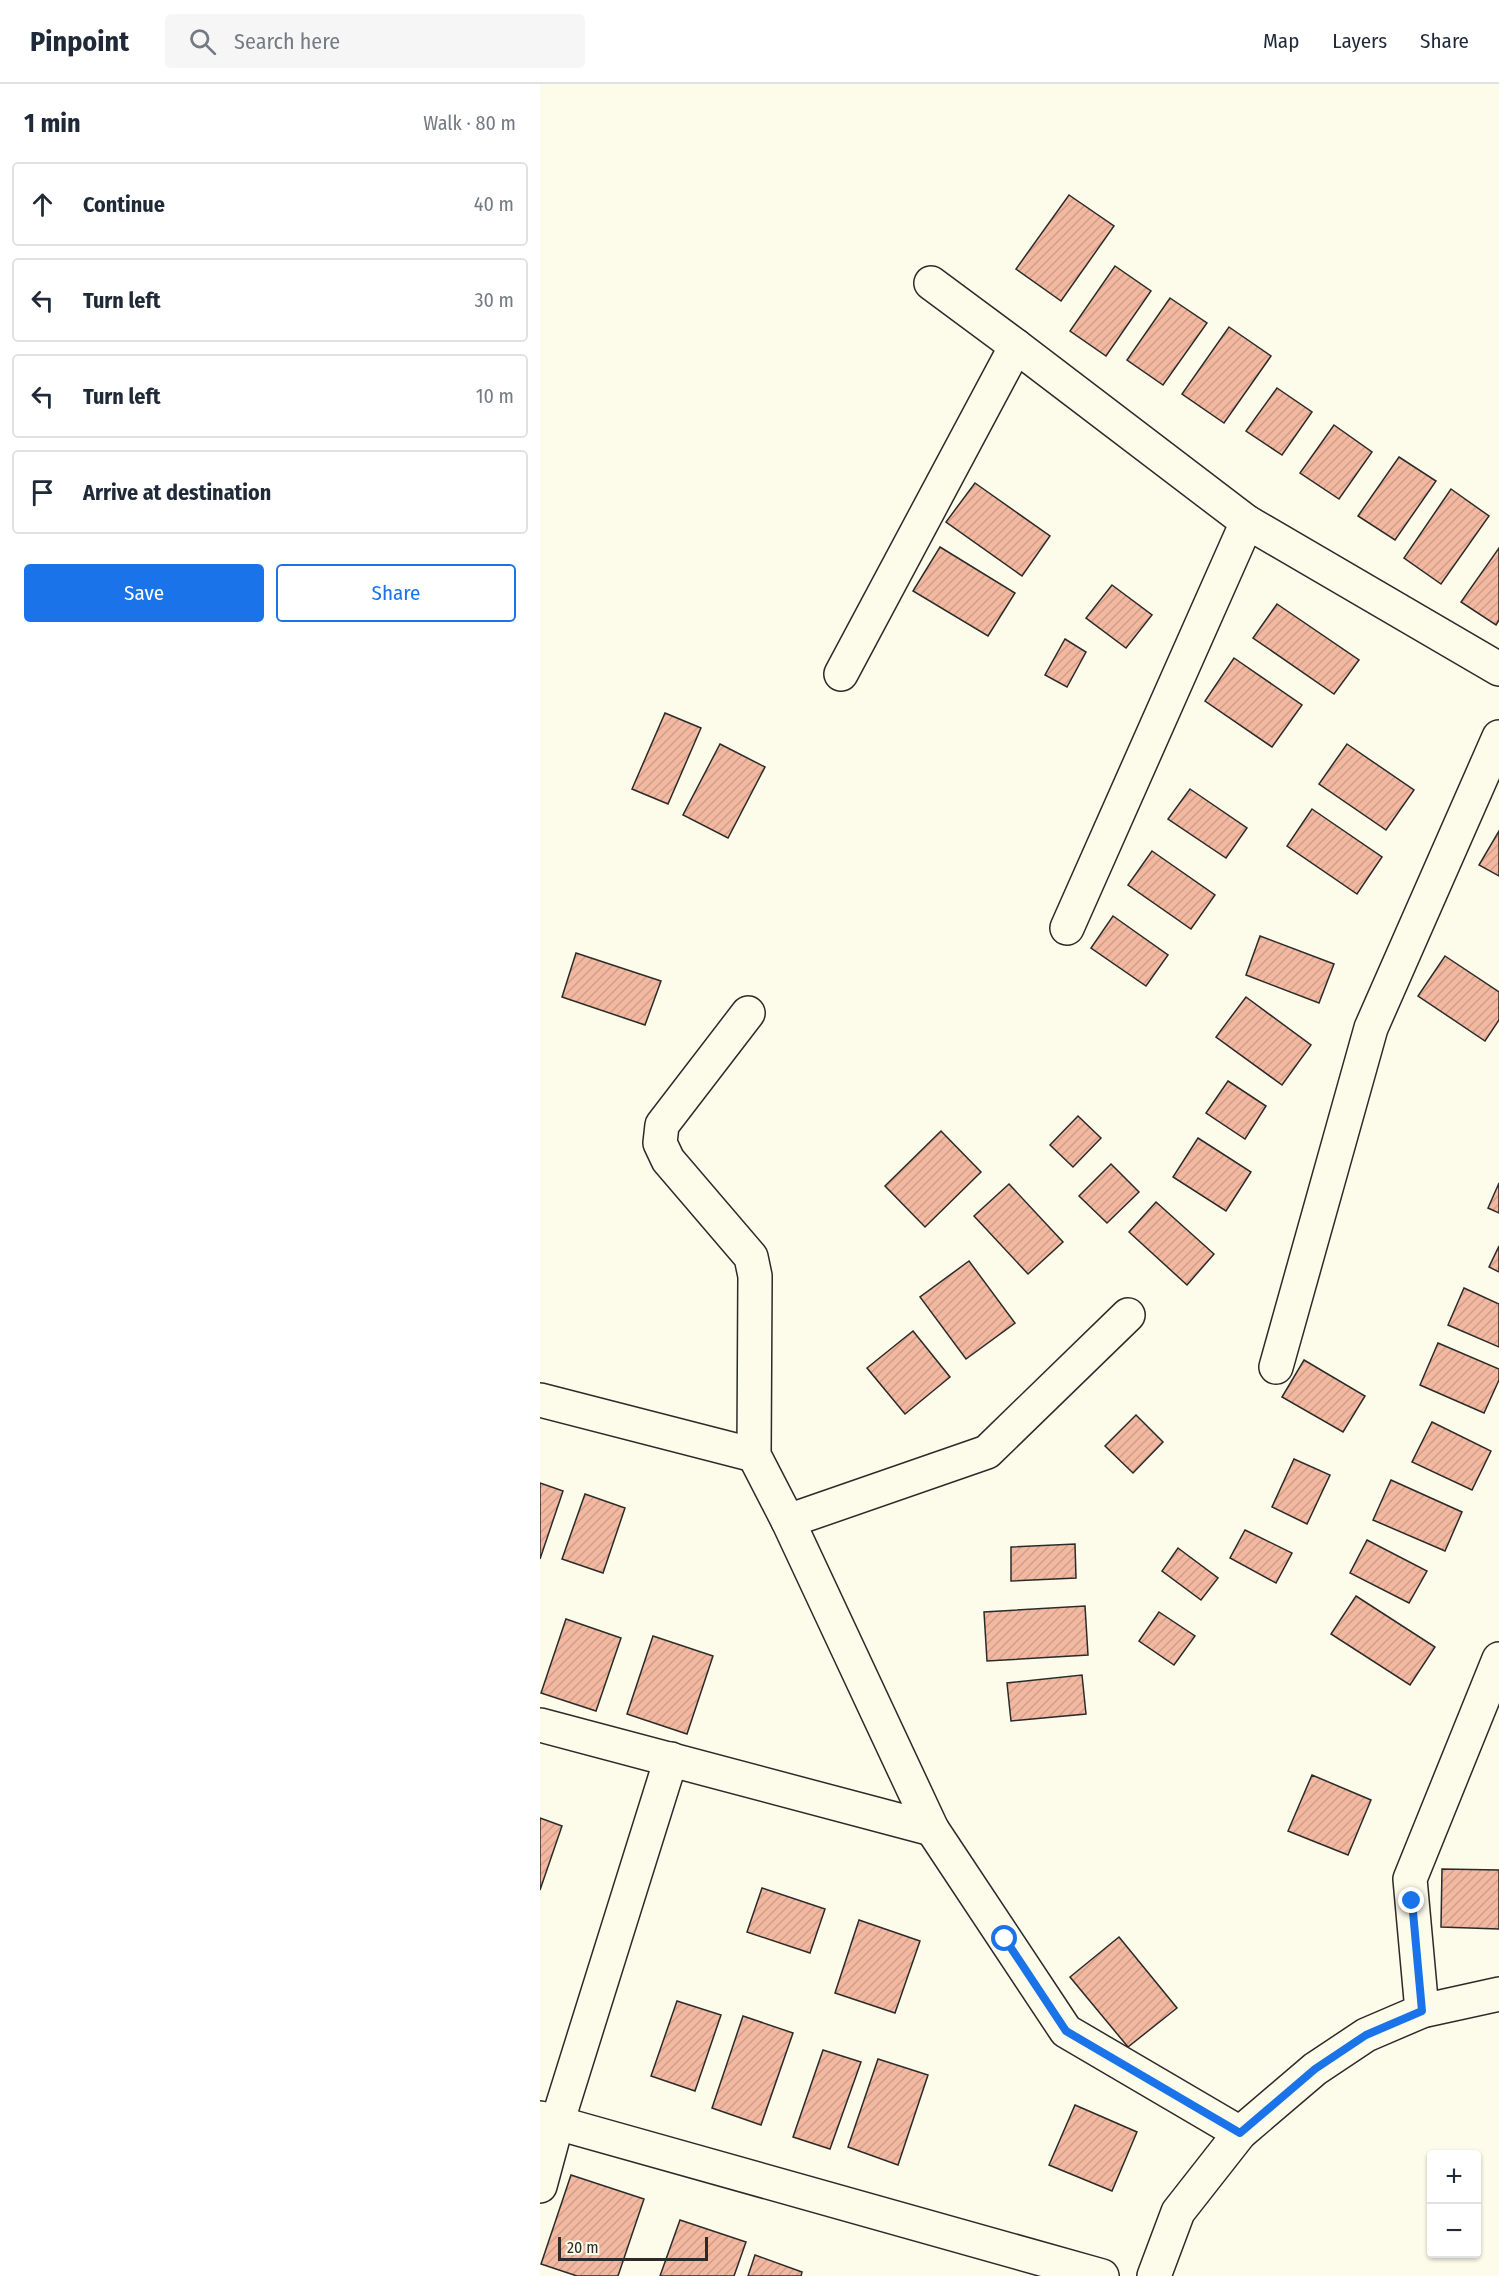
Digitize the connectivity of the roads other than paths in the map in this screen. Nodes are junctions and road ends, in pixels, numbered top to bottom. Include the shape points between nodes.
1 (931, 283) dead end
2 (1016, 346) junction
3 (1247, 522) junction
4 (1499, 669) edge
5 (841, 674) dead end
6 (1499, 737) edge
7 (1067, 928) dead end
8 (748, 1013) dead end
9 (1128, 1315) dead end
10 (1276, 1367) dead end
11 (540, 1400) edge
12 (754, 1455) junction
13 (788, 1521) junction
14 (1499, 1659) edge
15 (540, 1725) edge
16 (671, 1759) junction
17 (932, 1829) junction
18 (1499, 1994) edge
19 (1422, 2011) junction
20 (549, 2120) edge
21 (1240, 2133) junction
22 (540, 2186) edge
23 (1101, 2276) edge
24 (1154, 2276) edge

1 - 2 street
2 - 3 street
2 - 5 street
3 - 4 street
3 - 7 street
6 - 10 street via 1371,1028
8 - 12 street via 662,1125 660,1143 668,1160 752,1257
9 - 13 street via 987,1452
11 - 12 street
12 - 13 street
13 - 17 street
14 - 19 street via 1410,1879
15 - 16 street
16 - 17 street
16 - 20 street
17 - 21 street via 1066,2031
18 - 19 street
19 - 21 street via 1366,2035 1315,2069
20 - 22 street
20 - 23 street
21 - 24 street via 1178,2212

